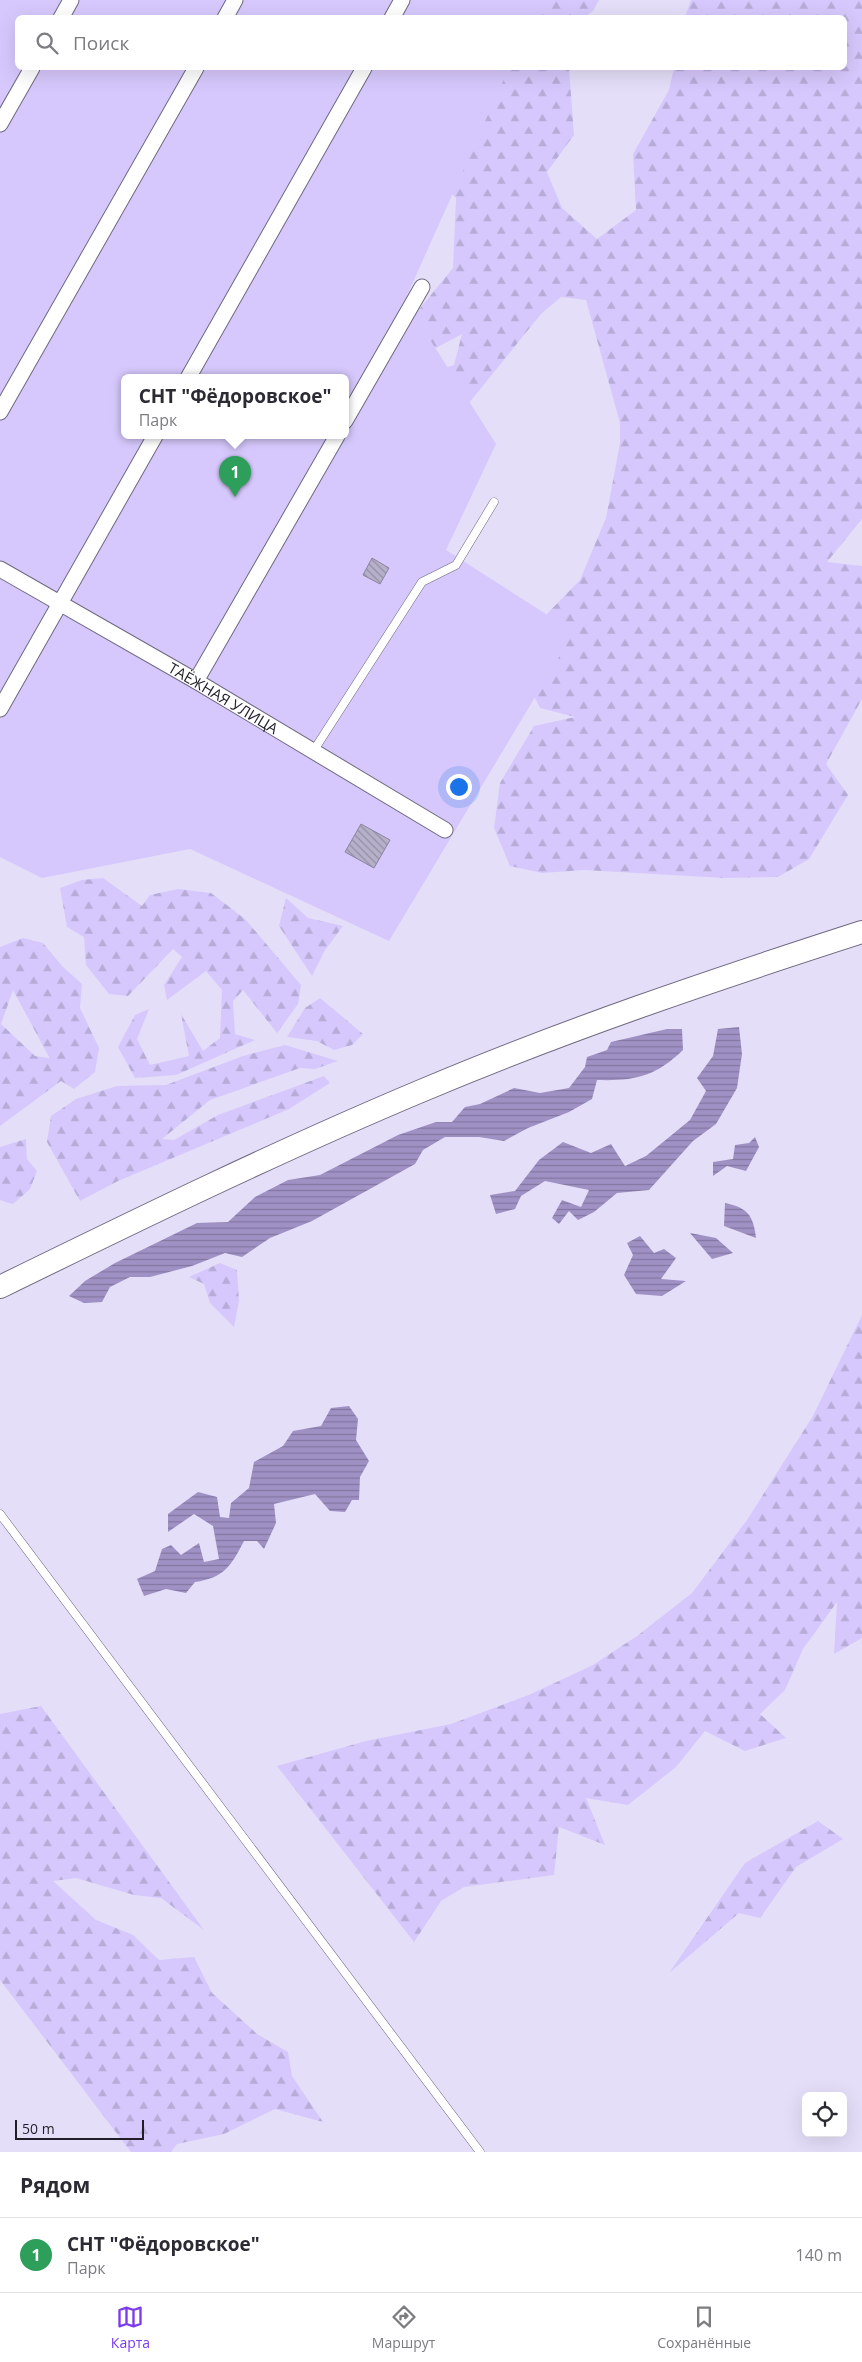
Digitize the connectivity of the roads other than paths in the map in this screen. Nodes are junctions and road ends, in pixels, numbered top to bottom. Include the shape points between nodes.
1 (71, 0) edge
2 (235, 0) edge
3 (402, 0) edge
4 (63, 15) edge
5 (227, 15) edge
6 (394, 15) edge
7 (31, 70) edge
8 (195, 70) edge
9 (363, 70) edge
10 (0, 124) edge
11 (422, 287) dead end
12 (190, 374) edge
13 (0, 412) edge
14 (349, 414) edge
15 (153, 439) edge
16 (334, 439) edge
17 (494, 502) dead end
18 (0, 569) edge
19 (60, 604) junction
20 (196, 681) junction
21 (0, 709) edge
22 (314, 750) junction
23 (445, 830) dead end
24 (862, 932) edge
25 (0, 1287) edge
26 (0, 1514) edge
27 (480, 2152) edge

1 - 4 street
2 - 5 street
3 - 6 street
7 - 10 street
8 - 13 street
9 - 12 street
11 - 14 street
15 - 19 street
16 - 20 street
17 - 22 lane via 456,565 422,582
18 - 19 street, ТАЁЖНАЯ УЛИЦА
19 - 20 street, ТАЁЖНАЯ УЛИЦА
19 - 21 street
20 - 22 street, ТАЁЖНАЯ УЛИЦА
22 - 23 street, ТАЁЖНАЯ УЛИЦА
24 - 25 main road via 665,996 421,1091 198,1191
26 - 27 lane

